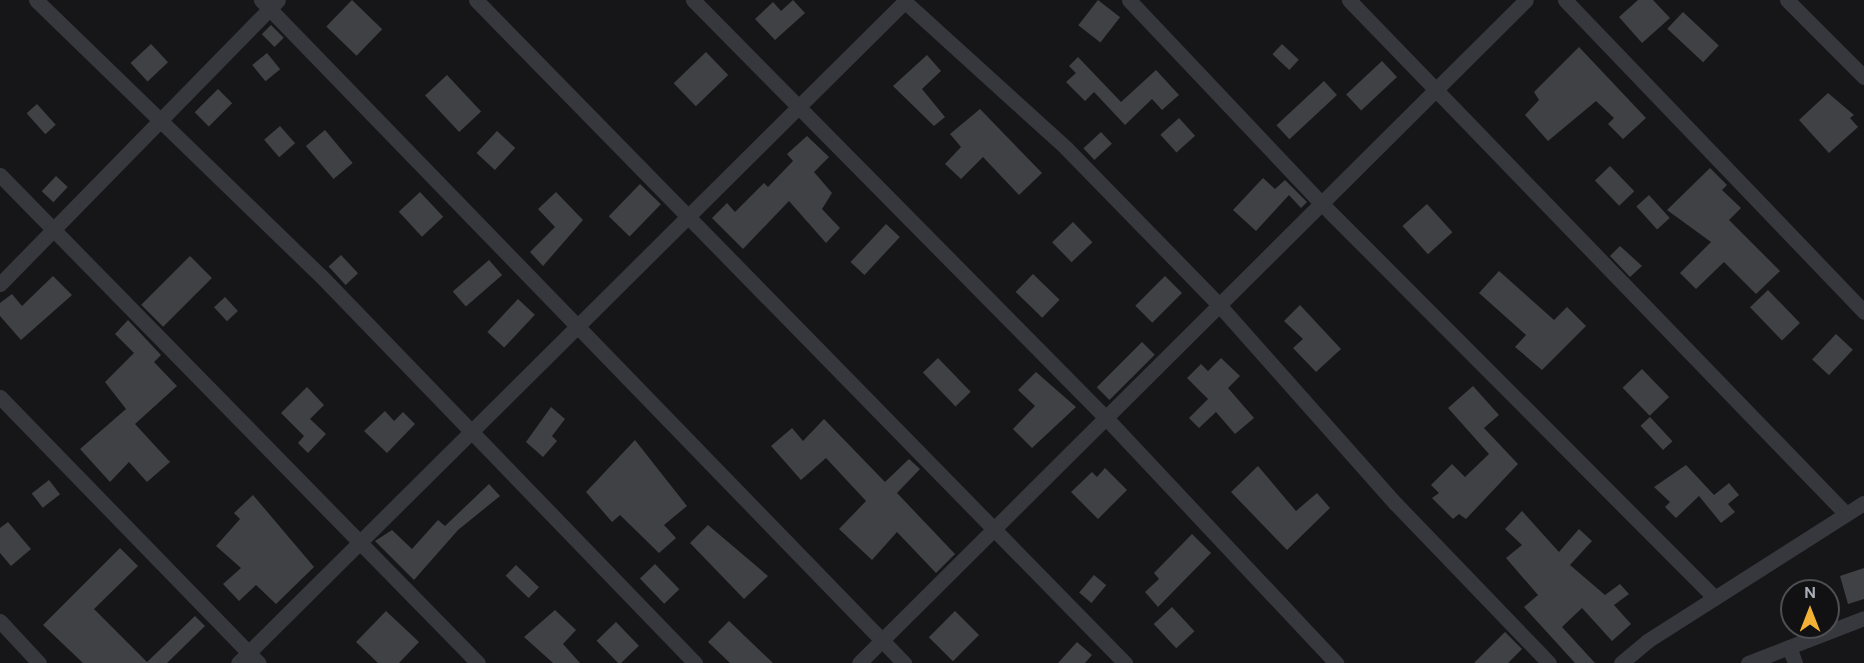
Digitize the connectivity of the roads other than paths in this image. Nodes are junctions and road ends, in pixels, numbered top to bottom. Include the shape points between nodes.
1 (36, 0) edge
2 (476, 0) edge
3 (693, 0) edge
4 (905, 0) edge
5 (1129, 0) edge
6 (1349, 0) edge
7 (1526, 0) edge
8 (1565, 0) edge
9 (1787, 0) edge
10 (269, 3) edge
11 (1864, 77) edge
12 (1436, 90) junction
13 (800, 105) junction
14 (163, 117) junction
15 (0, 175) edge
16 (1322, 204) junction
17 (687, 214) junction
18 (54, 229) junction
19 (0, 284) edge
20 (1220, 306) junction
21 (1864, 312) edge
22 (574, 326) junction
23 (0, 397) edge
24 (1107, 420) junction
25 (468, 435) junction
26 (1864, 504) edge
27 (1846, 514) junction
28 (998, 527) junction
29 (361, 542) junction
30 (1715, 598) junction
31 (1864, 618) edge
32 (0, 621) edge
33 (882, 640) junction
34 (1789, 646) junction
35 (255, 658) edge
36 (39, 663) edge
37 (238, 663) edge
38 (478, 663) edge
39 (694, 663) edge
40 (859, 663) edge
41 (904, 663) edge
42 (1125, 663) edge
43 (1336, 663) edge
44 (1549, 663) edge
45 (1621, 663) edge
46 (1748, 663) edge
47 (1795, 663) edge

1 - 14 street
2 - 17 street
3 - 13 street
4 - 13 street
4 - 20 street via 1066,148
5 - 16 street
6 - 12 street
7 - 12 street
8 - 21 street
9 - 11 street
10 - 14 street
10 - 22 street
12 - 16 street
12 - 27 street
13 - 17 street
13 - 24 street
14 - 18 street
14 - 25 street
15 - 18 street
16 - 20 street
16 - 30 street
17 - 22 street
17 - 28 street
18 - 19 street
18 - 29 street
20 - 24 street
20 - 44 street via 1395,503
22 - 25 street
22 - 33 street
23 - 35 street
24 - 28 street
24 - 43 street
25 - 29 street
25 - 39 street
26 - 27 street
27 - 30 street
28 - 33 street
28 - 42 street
29 - 35 street
29 - 38 street
30 - 45 street
31 - 34 street
32 - 36 street
33 - 40 street
33 - 41 street
34 - 46 street
34 - 47 street
35 - 37 street

